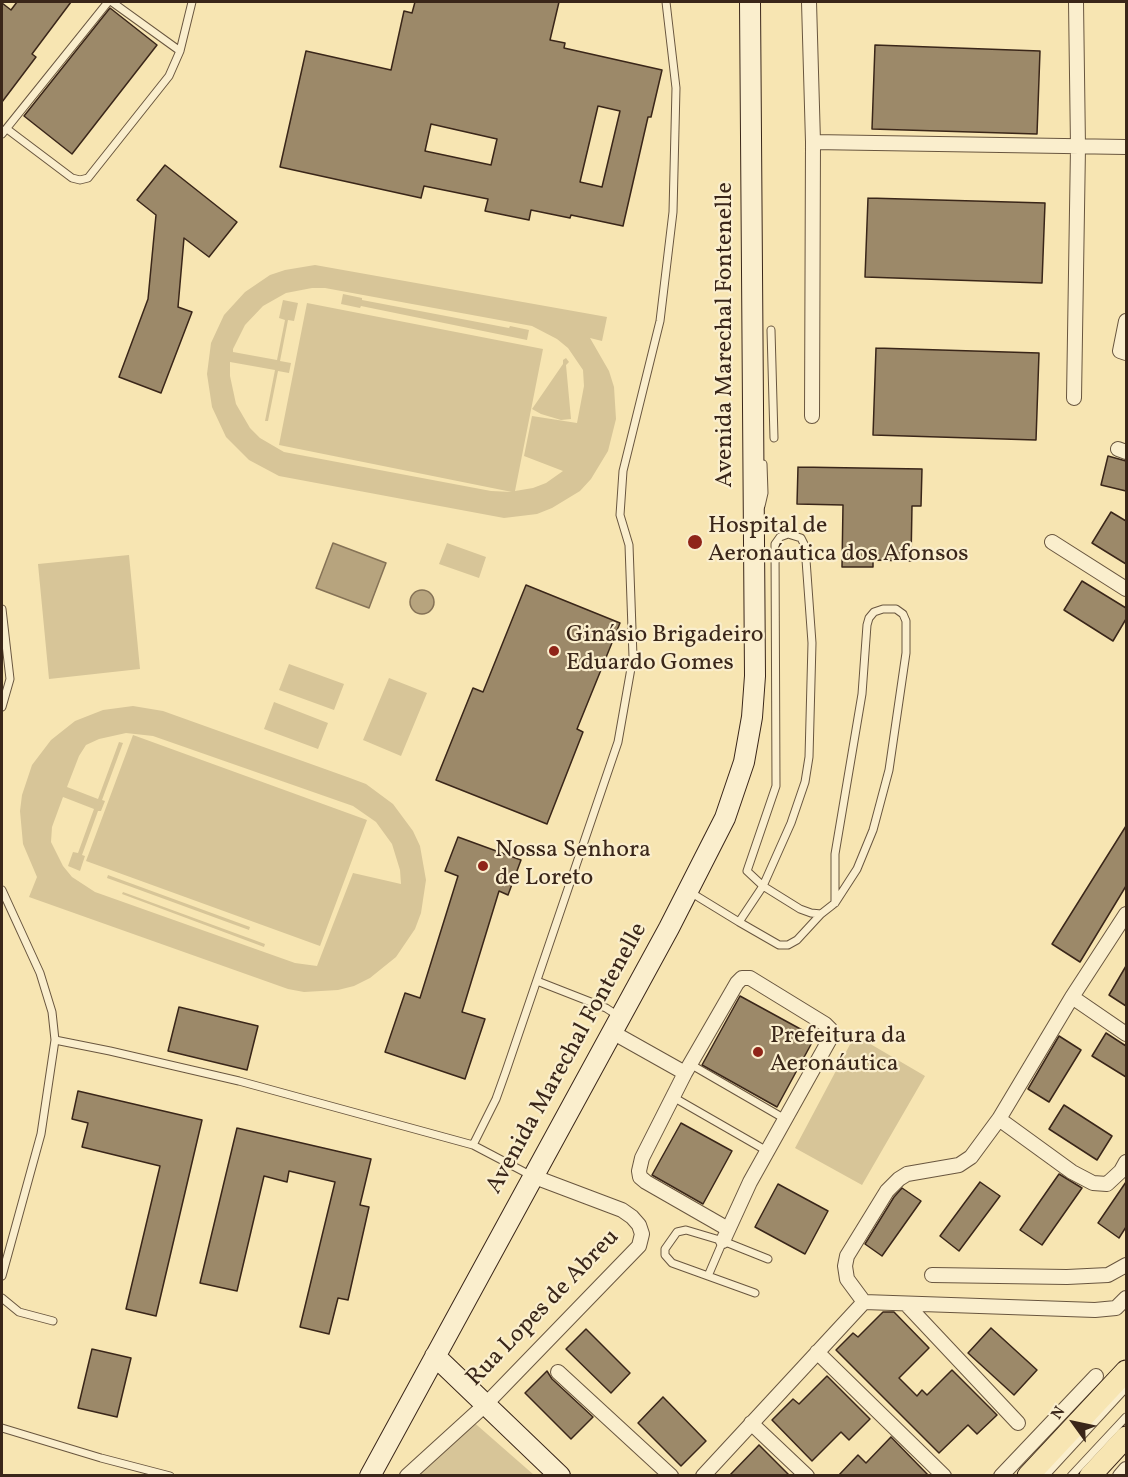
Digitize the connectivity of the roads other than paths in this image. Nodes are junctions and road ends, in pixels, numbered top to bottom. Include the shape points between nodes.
1 (110, 2) edge
2 (192, 2) edge
3 (666, 2) edge
4 (750, 2) edge
5 (809, 2) edge
6 (1076, 2) edge
7 (180, 51) junction
8 (4, 132) edge
9 (813, 142) junction
10 (1078, 147) junction
11 (1126, 147) edge
12 (1126, 321) edge
13 (771, 330) dead end
14 (1126, 353) edge
15 (1074, 398) dead end
16 (812, 416) dead end
17 (764, 423) junction
18 (774, 438) dead end
19 (762, 448) dead end
20 (762, 459) dead end
21 (753, 525) junction
22 (1052, 542) dead end
23 (1126, 589) edge
24 (2, 609) edge
25 (2, 707) edge
26 (763, 886) junction
27 (2, 890) edge
28 (688, 891) junction
29 (835, 903) junction
30 (821, 914) junction
31 (1125, 920) edge
32 (739, 922) junction
33 (537, 981) junction
34 (1072, 997) junction
35 (616, 1025) junction
36 (1126, 1034) edge
37 (56, 1040) junction
38 (688, 1069) junction
39 (673, 1097) junction
40 (785, 1119) junction
41 (999, 1119) junction
42 (473, 1145) junction
43 (767, 1151) junction
44 (1126, 1162) edge
45 (532, 1176) junction
46 (725, 1234) junction
47 (768, 1259) dead end
48 (1126, 1265) edge
49 (932, 1275) dead end
50 (2, 1276) edge
51 (708, 1276) junction
52 (754, 1293) dead end
53 (2, 1298) edge
54 (1126, 1298) edge
55 (864, 1302) junction
56 (907, 1305) junction
57 (53, 1321) dead end
58 (817, 1352) junction
59 (435, 1356) junction
60 (1126, 1371) edge
61 (558, 1372) dead end
62 (1096, 1376) dead end
63 (1126, 1388) edge
64 (485, 1405) junction
65 (1126, 1417) edge
66 (751, 1423) junction
67 (1018, 1423) dead end
68 (2, 1428) edge
69 (1126, 1437) edge
70 (1126, 1469) edge
71 (170, 1476) edge
72 (370, 1476) edge
73 (407, 1476) edge
74 (560, 1476) edge
75 (671, 1476) edge
76 (703, 1476) edge
77 (807, 1476) edge
78 (944, 1476) edge
79 (1001, 1476) edge
80 (1028, 1476) edge
81 (1045, 1476) edge
82 (1071, 1476) edge
83 (1090, 1476) edge
84 (1120, 1476) edge

1 - 7 lane
1 - 8 lane
2 - 7 lane
3 - 33 lane via 676,88 673,212 660,321 623,471 620,515 629,545 633,657 614,759
4 - 17 main road, Avenida Marechal Fontenelle
5 - 9 street
6 - 10 street
7 - 8 lane via 169,76 88,178 72,177
9 - 10 street
9 - 16 street
10 - 11 street
10 - 15 street
12 - 14 street via 1120,351
13 - 17 lane
17 - 18 lane
17 - 19 lane via 760,425
17 - 21 main road, Avenida Marechal Fontenelle
20 - 21 lane via 764,493
21 - 28 main road, Avenida Marechal Fontenelle via 752,717 744,762 725,818
22 - 23 street
24 - 25 lane via 10,679
26 - 26 lane via 791,824 809,757 812,643 805,546 801,538 789,534 775,544 776,786 747,871
26 - 30 lane via 800,909
26 - 32 lane
27 - 37 lane via 40,973
28 - 32 lane
28 - 35 main road, Avenida Marechal Fontenelle
29 - 29 lane via 857,869 873,830 889,770 906,653 906,621 896,609 874,612 867,625 862,694 834,854
29 - 30 lane
30 - 32 lane via 788,945 779,945
31 - 34 street
33 - 35 lane via 606,1008
33 - 42 lane via 496,1099
34 - 36 street
34 - 41 street
35 - 38 street
35 - 45 main road, Avenida Marechal Fontenelle
37 - 42 lane via 239,1081
37 - 50 lane via 41,1134
38 - 39 street
38 - 40 lane
38 - 40 street via 737,983 750,978 831,1030
39 - 43 lane
39 - 46 street via 642,1158 640,1177
40 - 43 street
41 - 44 street via 1093,1183 1107,1184
41 - 55 street via 971,1157 959,1165 908,1174 887,1191 847,1256 847,1279
42 - 45 lane
43 - 46 street
45 - 59 main road, Avenida Marechal Fontenelle
45 - 64 street, Rua Lopes de Abreu via 622,1210 639,1225 642,1234 639,1246
46 - 47 lane
46 - 51 lane
46 - 51 lane via 681,1230 665,1249 672,1263
48 - 49 street via 1108,1275
51 - 52 lane
53 - 57 lane via 19,1312
54 - 56 street via 1116,1308 1095,1310
55 - 56 street
55 - 58 street
56 - 67 street
58 - 66 street
58 - 78 street
59 - 64 main road
59 - 72 main road, Avenida Marechal Fontenelle
60 - 80 main road
61 - 75 street
62 - 79 street
63 - 81 lane
64 - 73 street, Rua Lopes de Abreu
64 - 74 main road
65 - 82 lane
66 - 76 street
66 - 77 street
68 - 71 lane
69 - 83 main road
70 - 84 street

